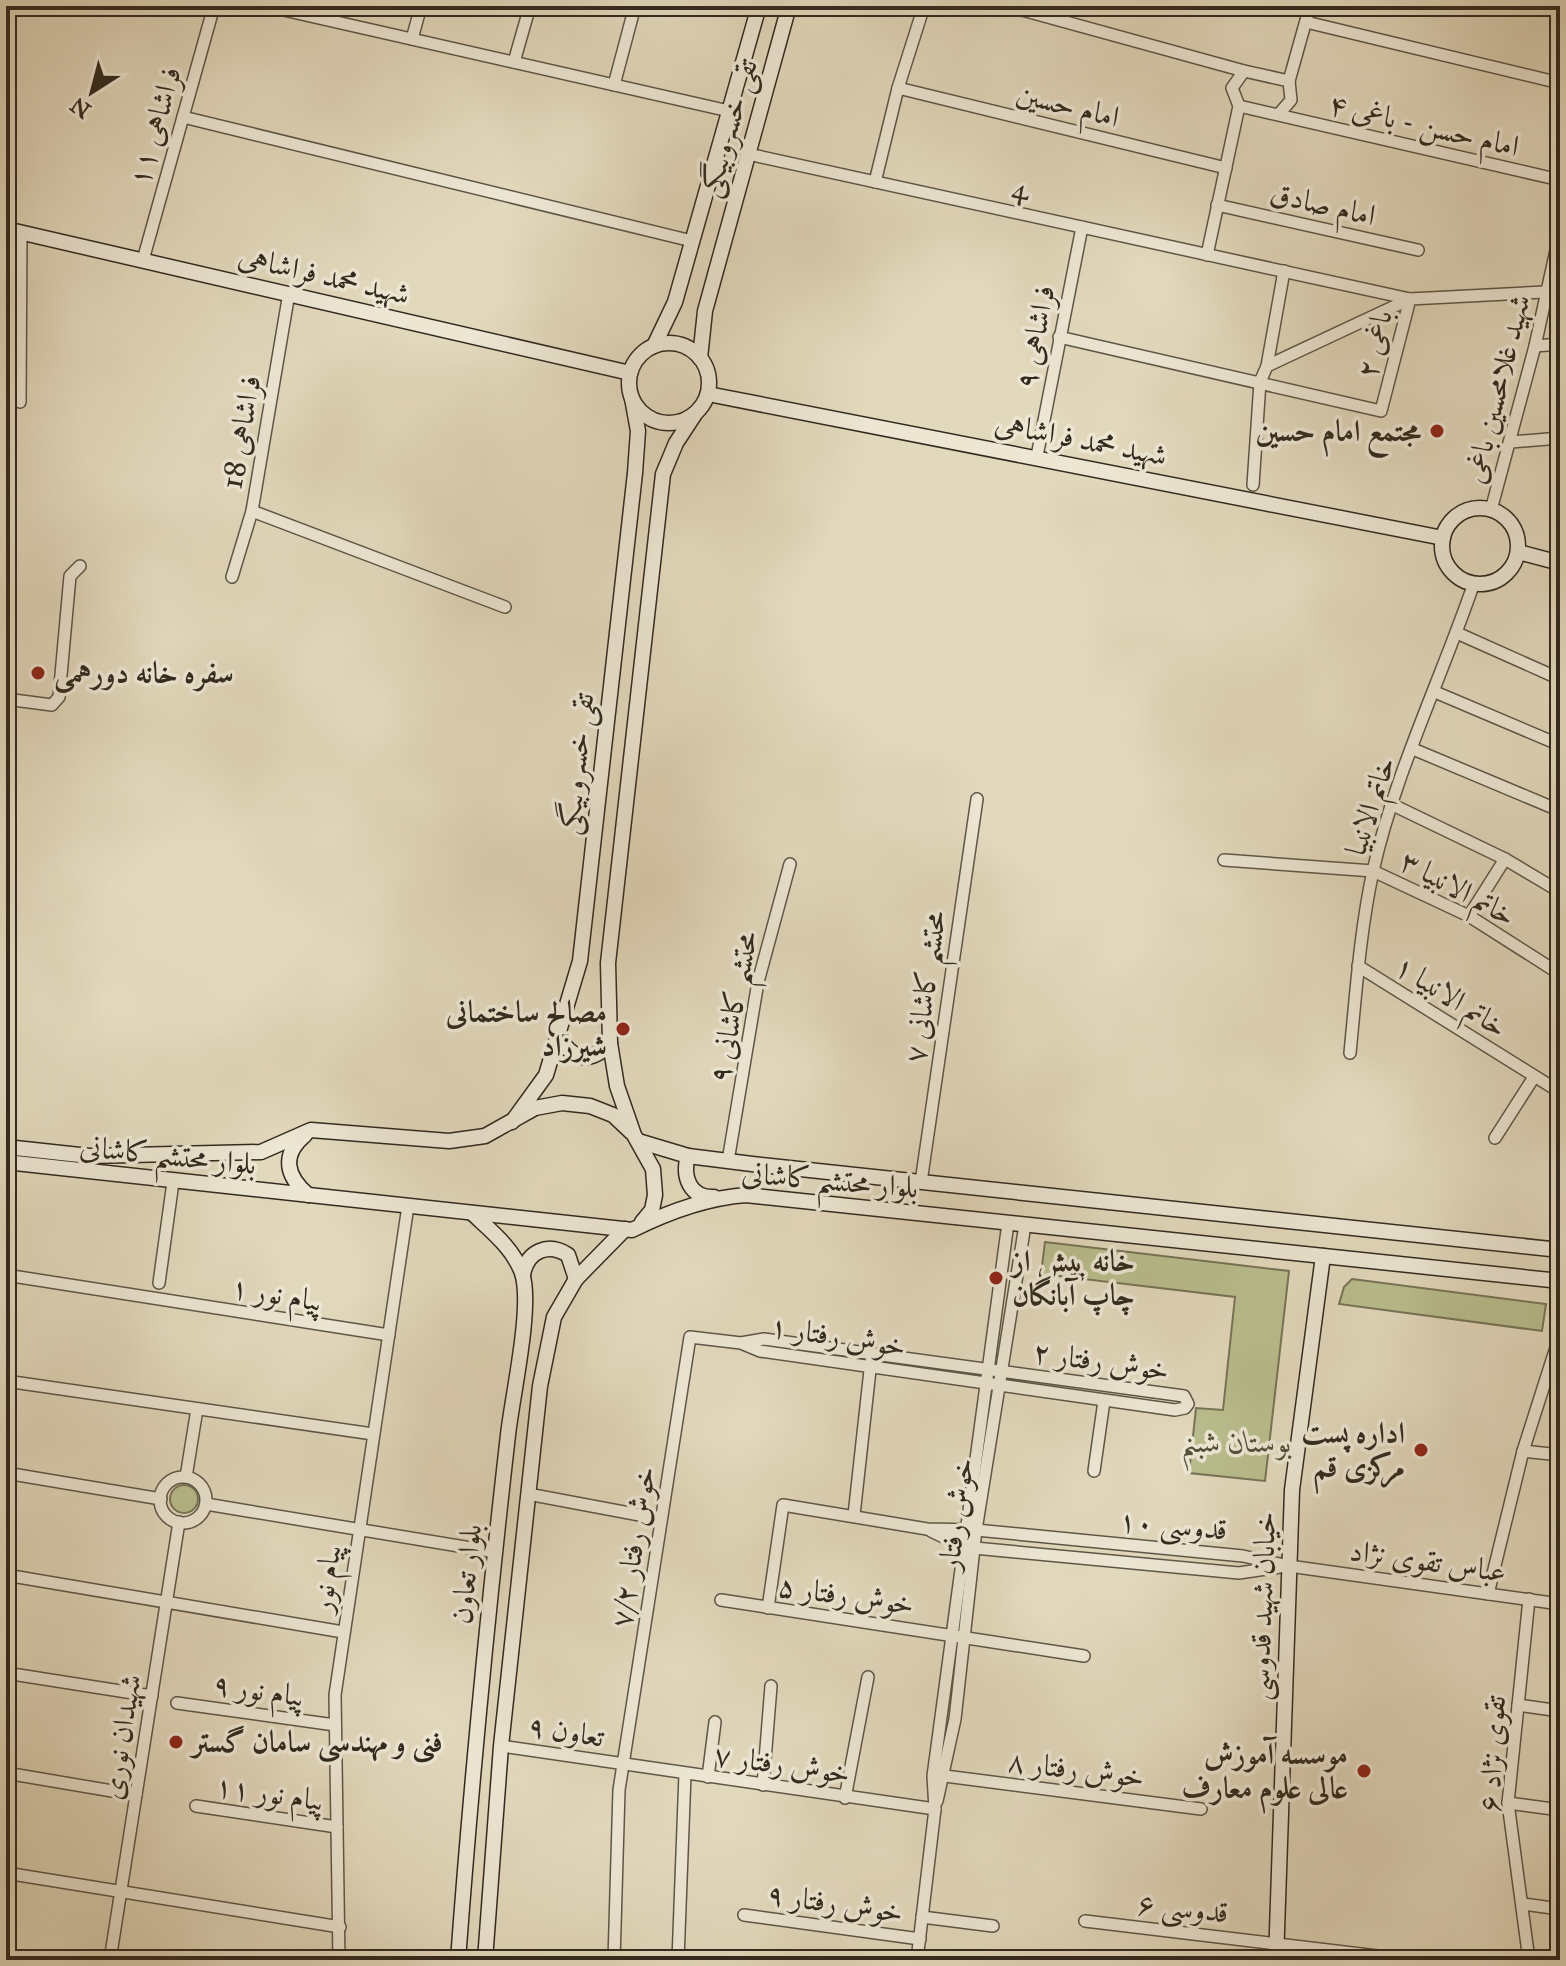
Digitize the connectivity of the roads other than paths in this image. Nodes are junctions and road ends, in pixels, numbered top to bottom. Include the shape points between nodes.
1 (214, 6) edge
2 (266, 6) edge
3 (421, 6) edge
4 (530, 6) edge
5 (635, 6) edge
6 (759, 6) edge
7 (789, 6) edge
8 (924, 6) edge
9 (1008, 6) edge
10 (1310, 6) edge
11 (318, 11) edge
12 (1306, 22) junction
13 (412, 39) junction
14 (514, 62) junction
15 (1244, 71) junction
16 (1289, 81) junction
17 (1560, 83) edge
18 (614, 85) junction
19 (898, 88) junction
20 (1239, 106) junction
21 (729, 111) junction
22 (1278, 115) junction
23 (183, 117) junction
24 (748, 154) junction
25 (1226, 168) junction
26 (1560, 180) edge
27 (875, 182) junction
28 (1217, 205) junction
29 (1082, 227) junction
30 (14, 230) edge
31 (1560, 232) edge
32 (692, 241) junction
33 (1418, 250) dead end
34 (1207, 255) junction
35 (143, 260) junction
36 (1284, 271) junction
37 (1545, 292) junction
38 (289, 293) junction
39 (1410, 299) junction
40 (1059, 337) junction
41 (1560, 344) edge
42 (654, 346) junction
43 (1535, 346) junction
44 (700, 358) junction
45 (1267, 366) junction
46 (630, 373) junction
47 (1260, 382) junction
48 (708, 394) junction
49 (632, 398) junction
50 (20, 402) dead end
51 (695, 414) junction
52 (1560, 438) edge
53 (1511, 442) junction
54 (1037, 456) junction
55 (1253, 485) dead end
56 (1491, 510) junction
57 (252, 511) junction
58 (1443, 538) junction
59 (1518, 552) junction
60 (1560, 563) edge
61 (80, 566) dead end
62 (232, 577) dead end
63 (1474, 583) junction
64 (505, 607) dead end
65 (1457, 633) junction
66 (1560, 679) edge
67 (1435, 692) junction
68 (6, 699) edge
69 (1560, 745) edge
70 (1413, 749) junction
71 (977, 799) dead end
72 (1393, 805) junction
73 (1558, 805) edge
74 (1505, 859) junction
75 (1224, 860) dead end
76 (790, 864) dead end
77 (1373, 871) junction
78 (1552, 887) dead end
79 (1469, 916) junction
80 (1358, 966) junction
81 (1560, 974) edge
82 (559, 1037) junction
83 (610, 1043) junction
84 (1350, 1053) dead end
85 (1534, 1077) junction
86 (1560, 1092) edge
87 (512, 1122) junction
88 (311, 1130) junction
89 (636, 1138) junction
90 (1495, 1138) dead end
91 (6, 1147) edge
92 (162, 1152) junction
93 (688, 1156) junction
94 (728, 1161) junction
95 (6, 1162) edge
96 (167, 1181) junction
97 (921, 1182) junction
98 (308, 1195) junction
99 (720, 1197) junction
100 (408, 1206) junction
101 (472, 1213) junction
102 (1008, 1223) junction
103 (1025, 1225) junction
104 (629, 1229) junction
105 (1560, 1250) edge
106 (1323, 1256) junction
107 (6, 1275) edge
108 (523, 1275) junction
109 (576, 1279) junction
110 (1560, 1281) edge
111 (159, 1283) dead end
112 (389, 1335) junction
113 (1560, 1335) edge
114 (690, 1337) joint
115 (872, 1360) junction
116 (996, 1371) junction
117 (6, 1381) edge
118 (994, 1384) junction
119 (1104, 1401) junction
120 (197, 1409) junction
121 (373, 1434) junction
122 (1523, 1451) junction
123 (1560, 1455) edge
124 (1094, 1471) dead end
125 (6, 1473) edge
126 (186, 1477) junction
127 (528, 1494) junction
128 (161, 1499) junction
129 (206, 1504) junction
130 (854, 1515) junction
131 (661, 1519) junction
132 (179, 1522) junction
133 (358, 1529) junction
134 (927, 1529) junction
135 (971, 1530) junction
136 (969, 1548) junction
137 (495, 1552) junction
138 (1289, 1566) junction
139 (6, 1575) edge
140 (1488, 1594) junction
141 (1529, 1599) junction
142 (721, 1600) dead end
143 (167, 1601) junction
144 (1560, 1604) edge
145 (768, 1608) junction
146 (343, 1632) junction
147 (958, 1636) junction
148 (1084, 1656) dead end
149 (6, 1673) edge
150 (868, 1677) dead end
151 (771, 1686) dead end
152 (152, 1696) junction
153 (177, 1703) dead end
154 (1518, 1705) junction
155 (1560, 1711) edge
156 (715, 1722) dead end
157 (335, 1725) junction
158 (501, 1746) junction
159 (623, 1764) junction
160 (6, 1773) edge
161 (685, 1774) junction
162 (945, 1776) junction
163 (708, 1777) junction
164 (763, 1785) junction
165 (136, 1795) junction
166 (845, 1798) junction
167 (1508, 1803) junction
168 (196, 1806) dead end
169 (935, 1809) junction
170 (1201, 1809) dead end
171 (1560, 1810) edge
172 (337, 1827) junction
173 (6, 1873) edge
174 (121, 1889) junction
175 (1523, 1904) junction
176 (1560, 1909) edge
177 (744, 1915) dead end
178 (922, 1917) junction
179 (1085, 1921) dead end
180 (993, 1926) dead end
181 (340, 1927) junction
182 (920, 1939) junction
183 (1276, 1943) junction
184 (110, 1960) edge
185 (339, 1960) edge
186 (458, 1960) edge
187 (485, 1960) edge
188 (614, 1960) edge
189 (678, 1960) edge
190 (917, 1960) edge
191 (1276, 1960) edge
192 (1411, 1960) edge
193 (1529, 1960) edge

1 - 23 street, فراشاهی ۱۱
2 - 11 street
3 - 13 street
4 - 14 street
5 - 18 street
6 - 21 main road, تقی خسروبیگی
7 - 24 main road, تقی خسروبیگی
8 - 19 street
9 - 15 street
10 - 12 street
11 - 13 street
12 - 16 street
12 - 17 street
13 - 14 street
14 - 18 street
15 - 16 street
15 - 20 street via 1232,88
16 - 22 street via 1291,100
18 - 21 street
19 - 25 street, امام حسین
19 - 27 street
20 - 22 street, امام حسن - باغی ۴
20 - 25 street
21 - 32 main road, تقی خسروبیگی
22 - 26 street, امام حسن - باغی ۴
23 - 32 street
23 - 35 street, فراشاهی ۱۱
24 - 27 street, 4
24 - 44 main road, تقی خسروبیگی via 705,311
25 - 28 street
27 - 29 street, 4
28 - 33 street, امام صادق
28 - 34 street
29 - 34 street, 4
29 - 40 street, فراشاهی ۹
30 - 35 main road, شهید محمد فراشاهی
30 - 50 street
31 - 37 street, شهید غلامحسین باغی
32 - 42 main road, تقی خسروبیگی via 675,302
34 - 36 street, 4
35 - 38 main road, شهید محمد فراشاهی
36 - 39 street, 4
36 - 45 street
37 - 39 street, باغی ۲
37 - 43 street, شهید غلامحسین باغی
38 - 46 main road, شهید محمد فراشاهی
38 - 57 street, فراشاهی 18
39 - 45 street
39 - 47 street, باغی ۲ via 1381,411
40 - 47 street
40 - 54 street, فراشاهی ۹
41 - 43 street
42 - 44 main road via 679,344
42 - 46 main road via 635,361
43 - 53 street, شهید غلامحسین باغی
44 - 48 main road
45 - 47 street
46 - 49 main road
47 - 55 street
48 - 51 main road
48 - 54 main road, شهید محمد فراشاهی
49 - 51 main road via 648,417 659,421
49 - 82 main road, تقی خسروبیگی via 638,431 635,473 586,914 580,961
51 - 83 main road, تقی خسروبیگی via 663,474 608,963
52 - 53 street
53 - 56 street, شهید غلامحسین باغی
54 - 58 main road, شهید محمد فراشاهی
56 - 58 main road via 1460,513
56 - 59 main road via 1512,526
57 - 62 street, فراشاهی 18
57 - 64 street
58 - 63 main road via 1442,553 1449,567
59 - 60 main road
59 - 63 main road via 1502,577
61 - 68 street via 70,576 59,697 52,705
63 - 65 street, خاتم الانبیا
65 - 66 street
65 - 67 street, خاتم الانبیا
67 - 69 street
67 - 70 street, خاتم الانبیا
70 - 72 street, خاتم الانبیا
70 - 73 street
71 - 97 street, محتشم کاشانی ۷
72 - 74 street
72 - 77 street, خاتم الانبیا
74 - 78 street
74 - 79 street
75 - 77 street
76 - 94 street, محتشم کاشانی ۹ via 758,982
77 - 79 street, خاتم الانبیا ۳
77 - 80 street, خاتم الانبیا
79 - 81 street, خاتم الانبیا ۳
80 - 84 street, خاتم الانبیا
80 - 85 street, خاتم الانبیا ۱
82 - 83 main road via 567,1052 582,1059 599,1056
82 - 87 main road, تقی خسروبیگی via 546,1075
83 - 89 main road, تقی خسروبیگی via 617,1086
85 - 86 street, خاتم الانبیا ۱
85 - 90 street
87 - 88 main road, بلوار محتشم کاشانی via 485,1136 449,1141
87 - 89 main road, بلوار محتشم کاشانی via 535,1108 562,1103 590,1106 613,1115
88 - 92 main road, بلوار محتشم کاشانی via 261,1152
88 - 98 main road via 295,1143 288,1168
89 - 93 main road, بلوار محتشم کاشانی
89 - 104 main road, تقی خسروبیگی via 653,1169 655,1195 645,1220
91 - 92 main road, بلوار محتشم کاشانی via 89,1156
92 - 96 main road via 149,1165
93 - 94 main road, بلوار محتشم کاشانی
93 - 99 main road via 687,1182 707,1198
94 - 97 main road, بلوار محتشم کاشانی
95 - 96 main road, بلوار محتشم کاشانی
96 - 98 main road, بلوار محتشم کاشانی
96 - 111 street
97 - 105 main road, بلوار محتشم کاشانی
98 - 100 main road, بلوار محتشم کاشانی
99 - 102 main road, بلوار محتشم کاشانی via 746,1195
99 - 104 main road, بلوار محتشم کاشانی
100 - 101 main road, بلوار محتشم کاشانی
100 - 112 street, پیام نور
101 - 104 main road, بلوار محتشم کاشانی
101 - 108 main road via 507,1246
102 - 103 main road, بلوار محتشم کاشانی
102 - 116 street, خوش رفتار
103 - 106 main road, بلوار محتشم کاشانی
103 - 116 street, خوش رفتار
104 - 109 main road, بلوار تعاون
106 - 110 main road, بلوار محتشم کاشانی
106 - 138 main road, خیابان شهید قدوسی via 1292,1490
107 - 112 street, پیام نور ۱
108 - 109 main road via 528,1258 552,1248 568,1255
108 - 137 main road, بلوار تعاون via 524,1315
109 - 127 main road, بلوار تعاون via 554,1317
112 - 121 street, پیام نور
113 - 122 street
114 - 115 street, خوش رفتار ۱ via 741,1343 764,1339
114 - 131 street, خوش رفتار ۷/۲
115 - 116 street, خوش رفتار ۱
115 - 118 street, خوش رفتار ۱
115 - 130 street
116 - 118 street, خوش رفتار
116 - 119 street, خوش رفتار ۲ via 1184,1396 1188,1404 1175,1410
117 - 120 street
118 - 119 street, خوش رفتار ۲
118 - 135 street, خوش رفتار
119 - 124 street
120 - 121 street
120 - 126 street
121 - 133 street, پیام نور
122 - 123 street
122 - 140 street
125 - 128 street
126 - 128 street via 169,1482
126 - 129 street via 202,1487
127 - 131 street
127 - 158 main road, بلوار تعاون
128 - 132 street via 166,1515
129 - 132 street via 194,1520
129 - 133 street
130 - 134 street
130 - 145 street via 783,1505
131 - 159 street, خوش رفتار ۷/۲
132 - 143 street, شهیدان نوری
133 - 137 street
133 - 146 street, پیام نور
134 - 135 street, قدوسی ۱۰
134 - 136 street
135 - 136 street, خوش رفتار
135 - 138 street, قدوسی ۱۰ via 1243,1556
136 - 138 street, قدوسی ۱۰ via 1239,1573
136 - 147 street, خوش رفتار
137 - 186 main road, بلوار تعاون
138 - 140 street, عباس تقوی نژاد
138 - 183 main road, خیابان شهید قدوسی
139 - 143 street
140 - 141 street, عباس تقوی نژاد
141 - 144 street, عباس تقوی نژاد
141 - 154 street, تقوی نژاد ۶
142 - 145 street, خوش رفتار ۵
143 - 146 street
143 - 152 street, شهیدان نوری
145 - 147 street, خوش رفتار ۵
146 - 157 street, پیام نور
147 - 148 street, خوش رفتار ۵
147 - 162 street, خوش رفتار
147 - 169 street, خوش رفتار via 933,1776
149 - 152 street
150 - 166 street
151 - 164 street
152 - 165 street, شهیدان نوری
153 - 157 street, پیام نور ۹
154 - 155 street
154 - 167 street, تقوی نژاد ۶
156 - 163 street
157 - 172 street, پیام نور
158 - 159 street, تعاون ۹
158 - 187 main road, بلوار تعاون
159 - 161 street, خوش رفتار ۷
159 - 188 street, خوش رفتار ۷/۲
160 - 165 street
161 - 163 street, خوش رفتار ۷
161 - 189 street
162 - 169 street, خوش رفتار
162 - 170 street, خوش رفتار ۸
163 - 164 street, خوش رفتار ۷
164 - 166 street, خوش رفتار ۷
165 - 174 street, شهیدان نوری
166 - 169 street, خوش رفتار ۷
167 - 171 street
167 - 175 street, تقوی نژاد ۶
168 - 172 street, پیام نور ۱۱
169 - 178 street, خوش رفتار
172 - 181 street, پیام نور
173 - 174 street
174 - 181 street
174 - 184 street, شهیدان نوری
175 - 176 street
175 - 193 street, تقوی نژاد ۶
177 - 182 street, خوش رفتار ۹
178 - 180 street
178 - 182 street, خوش رفتار
179 - 183 street, قدوسی ۶
181 - 185 street, پیام نور
182 - 190 street, خوش رفتار
183 - 191 main road, خیابان شهید قدوسی
183 - 192 street, قدوسی ۶

